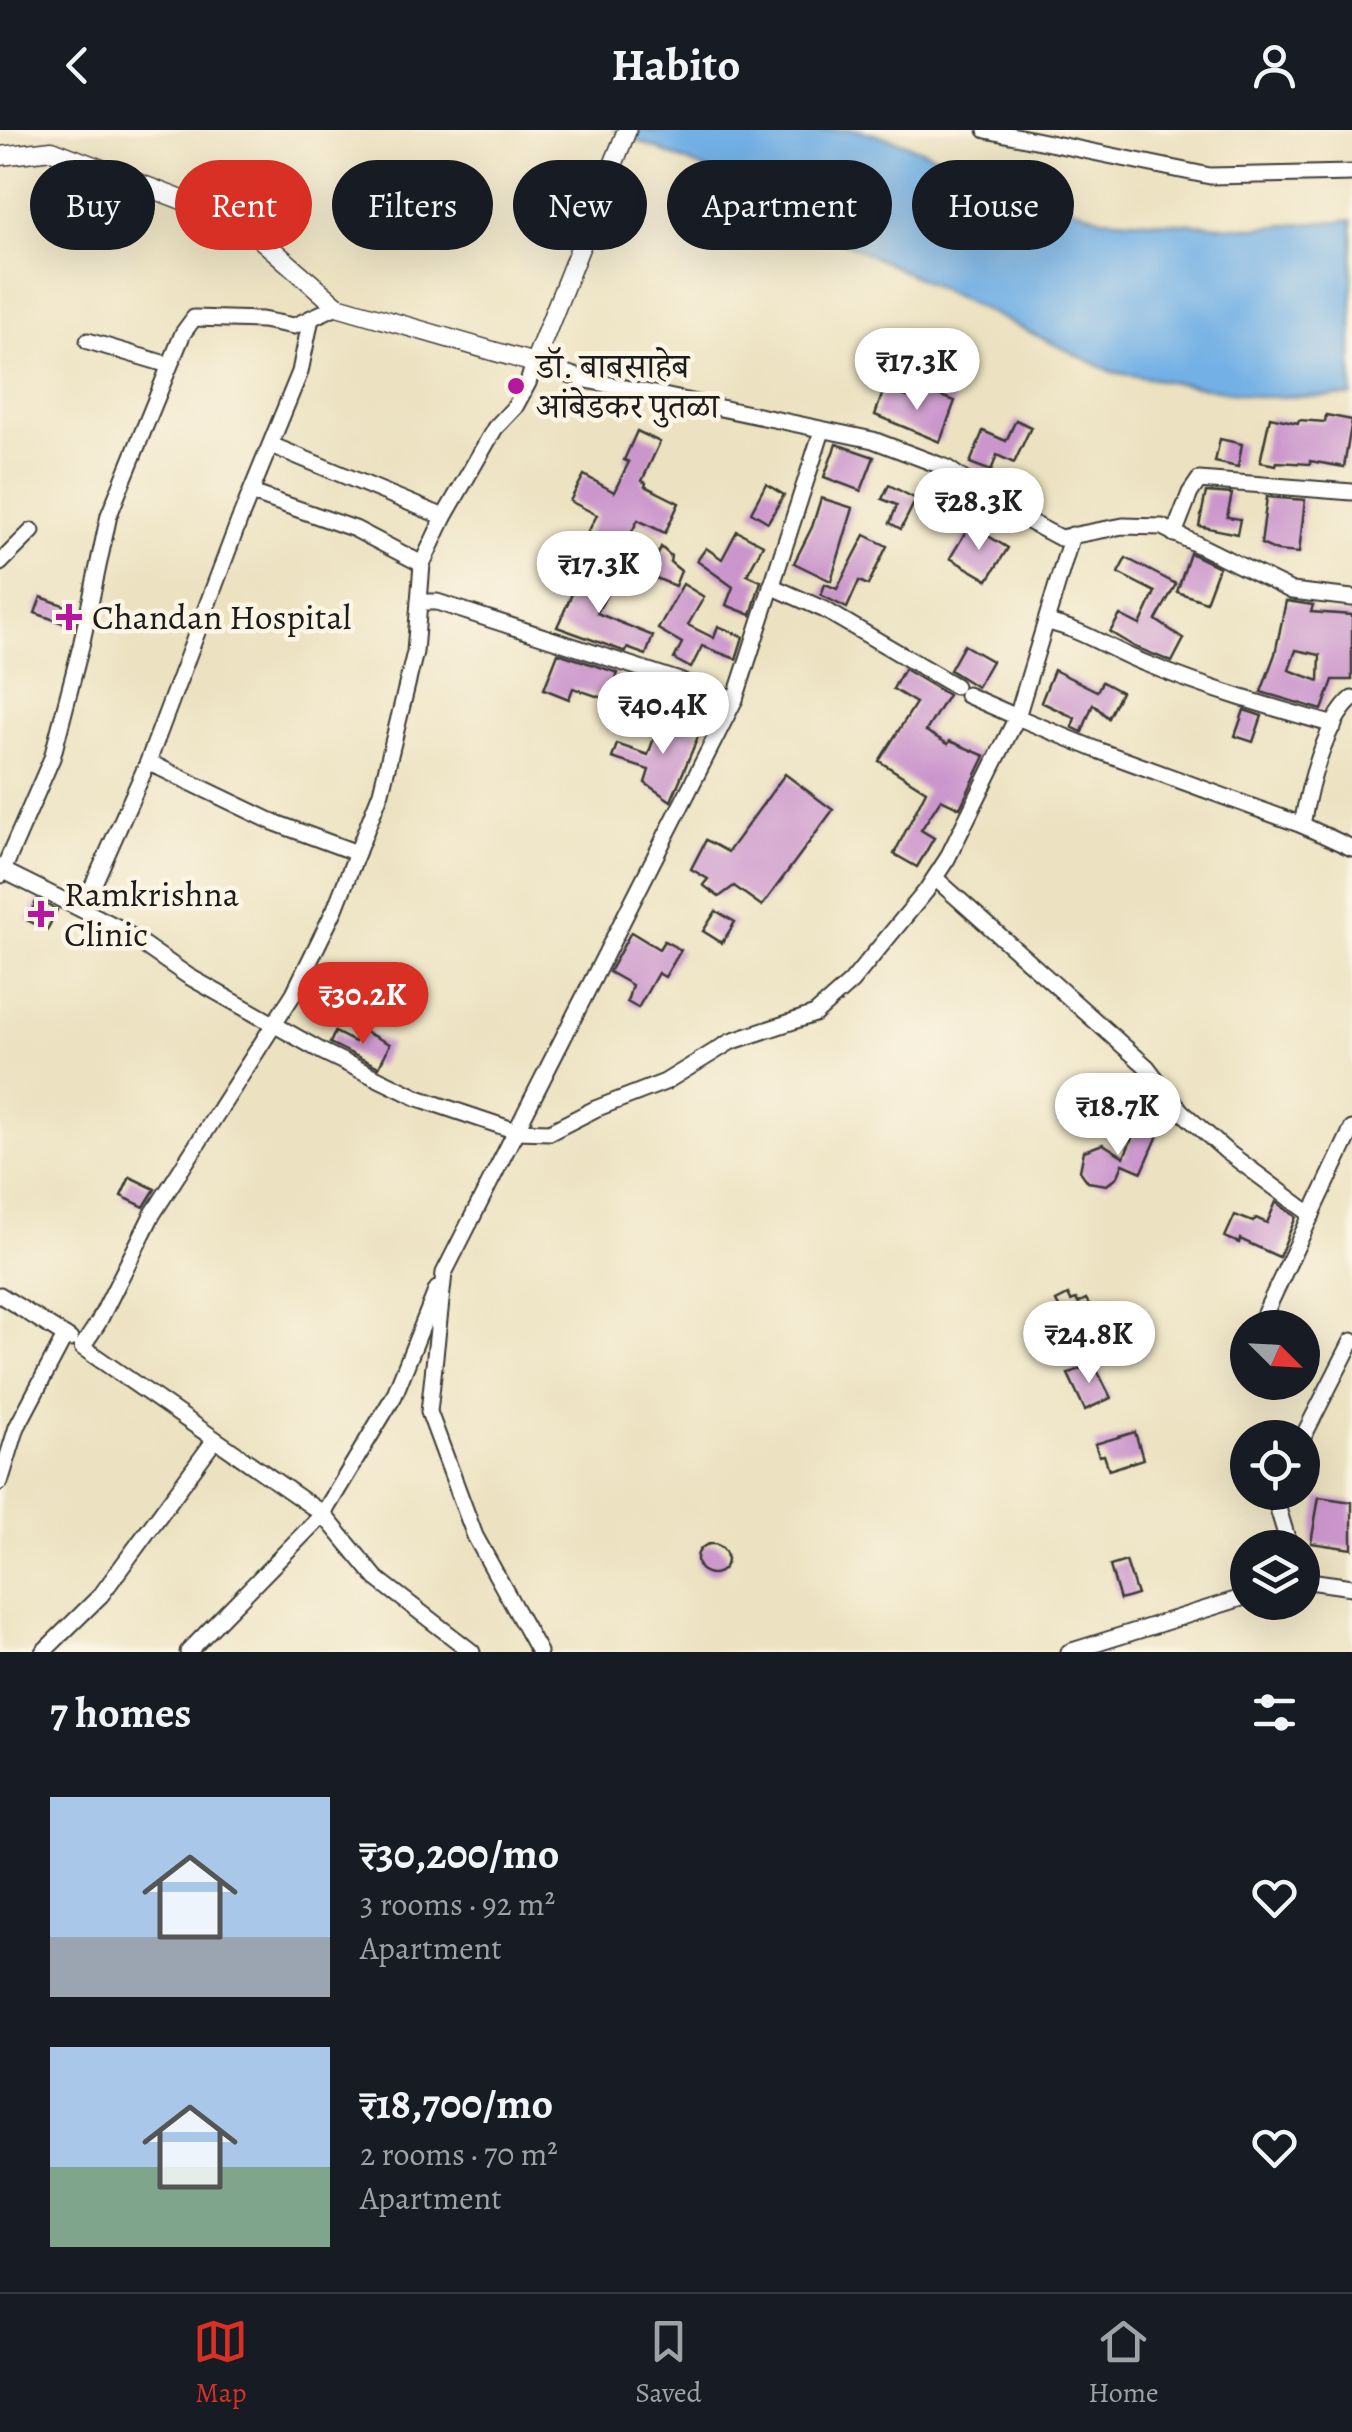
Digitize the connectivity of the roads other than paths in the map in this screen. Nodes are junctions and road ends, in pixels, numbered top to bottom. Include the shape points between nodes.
1 (627, 130) edge
2 (986, 130) edge
3 (0, 156) edge
4 (1352, 173) edge
5 (337, 306) junction
6 (310, 318) junction
7 (88, 341) dead end
8 (534, 363) junction
9 (169, 366) junction
10 (822, 432) junction
11 (271, 445) junction
12 (1352, 492) edge
13 (252, 493) junction
14 (444, 517) junction
15 (32, 531) dead end
16 (1174, 534) junction
17 (1072, 535) junction
18 (0, 563) edge
19 (422, 564) junction
20 (772, 586) junction
21 (1352, 598) edge
22 (419, 602) junction
23 (1046, 622) junction
24 (734, 699) junction
25 (1352, 699) edge
26 (1017, 718) junction
27 (1334, 725) junction
28 (148, 762) junction
29 (1302, 825) junction
30 (1352, 848) edge
31 (357, 853) junction
32 (1, 872) edge
33 (935, 878) junction
34 (82, 908) junction
35 (275, 1024) junction
36 (1352, 1129) edge
37 (516, 1132) junction
38 (1312, 1216) junction
39 (444, 1273) junction
40 (0, 1295) edge
41 (1267, 1310) edge
42 (65, 1336) junction
43 (1352, 1341) edge
44 (82, 1346) junction
45 (1311, 1420) edge
46 (214, 1441) junction
47 (0, 1482) edge
48 (323, 1514) junction
49 (1320, 1583) edge
50 (1352, 1587) edge
51 (1230, 1602) edge
52 (44, 1652) edge
53 (188, 1652) edge
54 (472, 1652) edge
55 (540, 1652) edge
56 (1069, 1652) edge

1 - 8 main road
2 - 4 street via 1210,176
3 - 5 main road via 52,150 242,223
5 - 6 street
5 - 8 main road
6 - 9 street via 294,326 194,318
6 - 11 street via 300,372
7 - 9 street
8 - 10 street
8 - 14 street via 515,407
9 - 32 street via 109,515 52,758
10 - 17 street via 873,440 946,468 1060,538
10 - 20 street
11 - 13 street
11 - 14 street
12 - 16 street via 1199,480
13 - 19 street via 355,529
13 - 28 street
14 - 19 street
15 - 18 street
16 - 17 street via 1123,526
16 - 21 street via 1292,590
17 - 23 street
19 - 22 street
20 - 24 street
20 - 26 street
22 - 24 street via 437,602
22 - 31 street via 415,652 381,792
23 - 26 street
23 - 27 street via 1225,694
24 - 37 street
25 - 27 street
26 - 29 street
26 - 33 street
27 - 29 street
28 - 31 street via 273,822
28 - 34 street
29 - 30 street
31 - 35 street
32 - 34 street
33 - 37 street via 816,1014 730,1042 664,1082 550,1132
33 - 38 street via 1148,1067 1181,1111
34 - 35 street
35 - 37 street via 418,1098
35 - 44 street via 152,1215
36 - 38 street
37 - 39 street
38 - 41 street
39 - 48 street via 394,1396
39 - 55 street via 429,1412 475,1536
40 - 42 street
42 - 44 street
42 - 47 street via 17,1427
43 - 45 street
44 - 46 street
46 - 48 street
46 - 52 street via 101,1595
48 - 53 street
48 - 54 street via 376,1578
49 - 50 street
51 - 56 street

